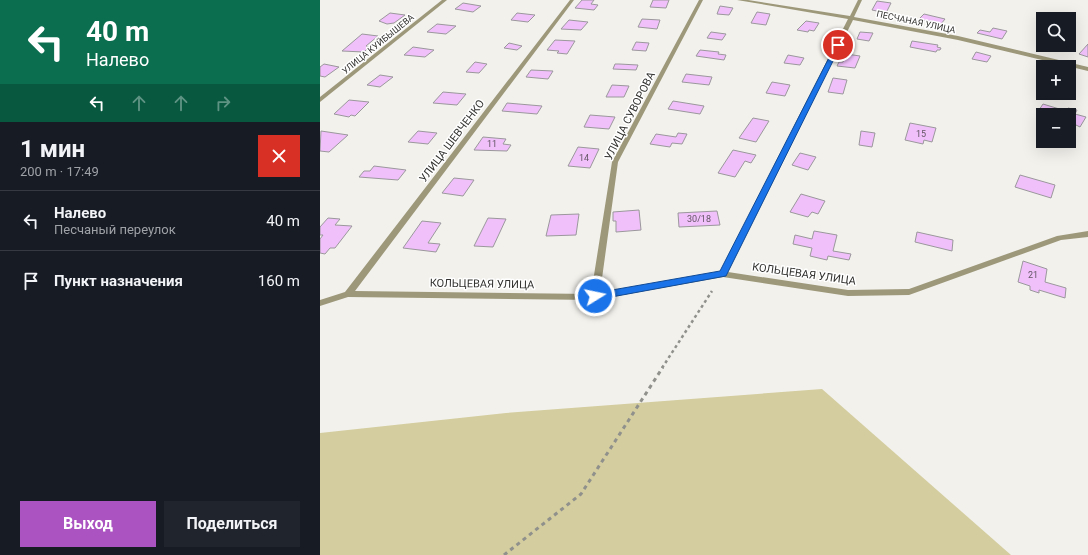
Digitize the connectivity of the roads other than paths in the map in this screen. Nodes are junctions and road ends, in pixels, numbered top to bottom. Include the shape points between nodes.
1 (445, 0) edge
2 (572, 0) edge
3 (701, 0) edge
4 (739, 0) edge
5 (860, 0) edge
6 (852, 17) junction
7 (1088, 68) edge
8 (320, 100) edge
9 (1088, 234) edge
10 (723, 274) junction
11 (348, 294) junction
12 (595, 296) junction
13 (320, 303) edge

1 - 8 street, УЛИЦА КУЙБЫШЕВА
2 - 11 street, УЛИЦА ШЕВЧЕНКО
3 - 12 street, УЛИЦА СУВОРОВА via 616,162
4 - 6 street, ПЕСЧАНАЯ УЛИЦА
5 - 6 street
6 - 7 street, ПЕСЧАНАЯ УЛИЦА
6 - 10 street
9 - 10 street, КОЛЬЦЕВАЯ УЛИЦА via 1060,238 909,292 848,293
10 - 12 street, КОЛЬЦЕВАЯ УЛИЦА
11 - 12 street, КОЛЬЦЕВАЯ УЛИЦА
11 - 13 street, КОЛЬЦЕВАЯ УЛИЦА

